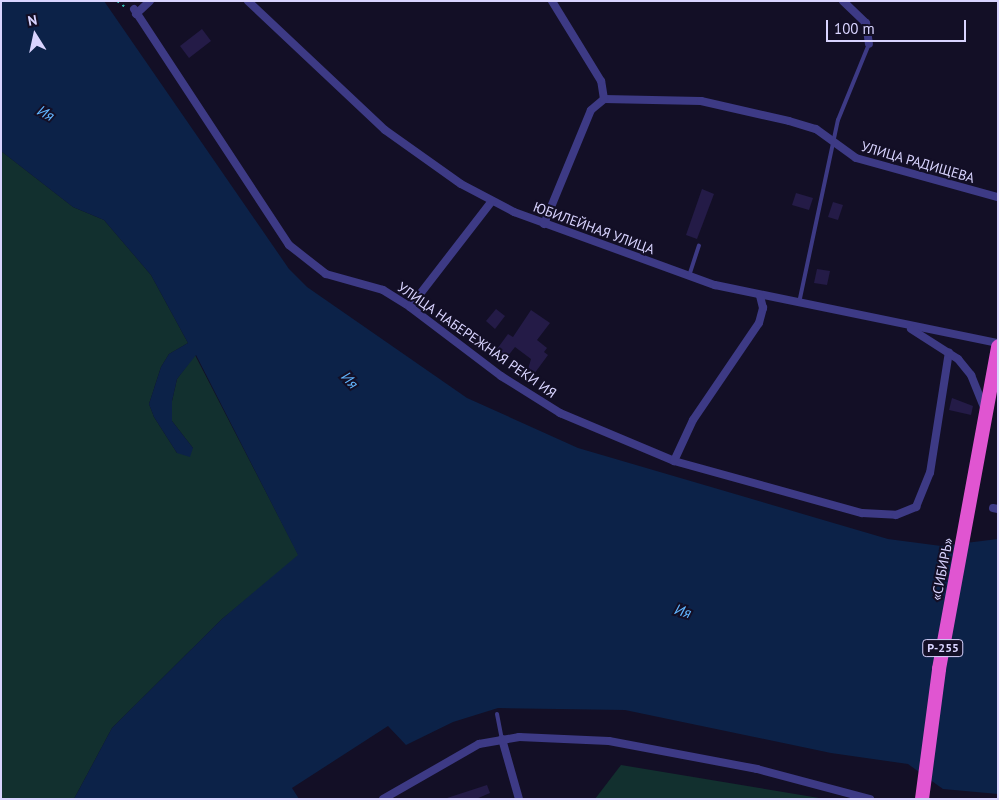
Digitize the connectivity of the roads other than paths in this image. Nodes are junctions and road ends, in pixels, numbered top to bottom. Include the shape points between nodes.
1 (150, 1) edge
2 (248, 1) edge
3 (552, 1) edge
4 (843, 1) edge
5 (869, 44) joint
6 (604, 99) junction
7 (833, 142) junction
8 (998, 197) edge
9 (492, 201) junction
10 (544, 224) junction
11 (699, 246) dead end
12 (689, 276) junction
13 (760, 296) junction
14 (799, 303) junction
15 (410, 307) junction
16 (894, 320) junction
17 (998, 344) edge
18 (949, 352) junction
19 (986, 411) junction
20 (674, 461) junction
21 (497, 714) dead end
22 (502, 740) junction
23 (383, 799) edge
24 (519, 799) edge
25 (870, 799) edge
26 (922, 799) edge

1 - 15 street, УЛИЦА НАБЕРЕЖНАЯ РЕКИ ИЯ via 135,11 289,245 326,274 383,290
2 - 9 street, ЮБИЛЕЙНАЯ УЛИЦА via 385,130
3 - 6 street via 601,81
4 - 5 street via 866,22
5 - 7 lane
6 - 7 street, УЛИЦА РАДИЩЕВА via 716,103 809,126
6 - 10 street via 591,110
7 - 8 street, УЛИЦА РАДИЩЕВА via 856,158
7 - 14 lane
9 - 10 street, ЮБИЛЕЙНАЯ УЛИЦА
9 - 15 street
10 - 12 street, ЮБИЛЕЙНАЯ УЛИЦА
11 - 12 lane
12 - 13 street, ЮБИЛЕЙНАЯ УЛИЦА
13 - 14 street, ЮБИЛЕЙНАЯ УЛИЦА
13 - 20 street via 763,308 759,323 693,420
14 - 16 street, ЮБИЛЕЙНАЯ УЛИЦА
15 - 20 street, УЛИЦА НАБЕРЕЖНАЯ РЕКИ ИЯ via 501,376 560,413
16 - 17 street, ЮБИЛЕЙНАЯ УЛИЦА
16 - 18 street
17 - 19 highway, «СИБИРЬ» / Р-255
18 - 19 street via 971,375
18 - 20 street, УЛИЦА НАБЕРЕЖНАЯ РЕКИ ИЯ via 930,473 916,507 904,514 862,513
19 - 26 highway, «СИБИРЬ» / Р-255 via 939,669
21 - 22 lane
22 - 23 street via 479,744
22 - 24 street
22 - 25 street via 608,741 757,769

